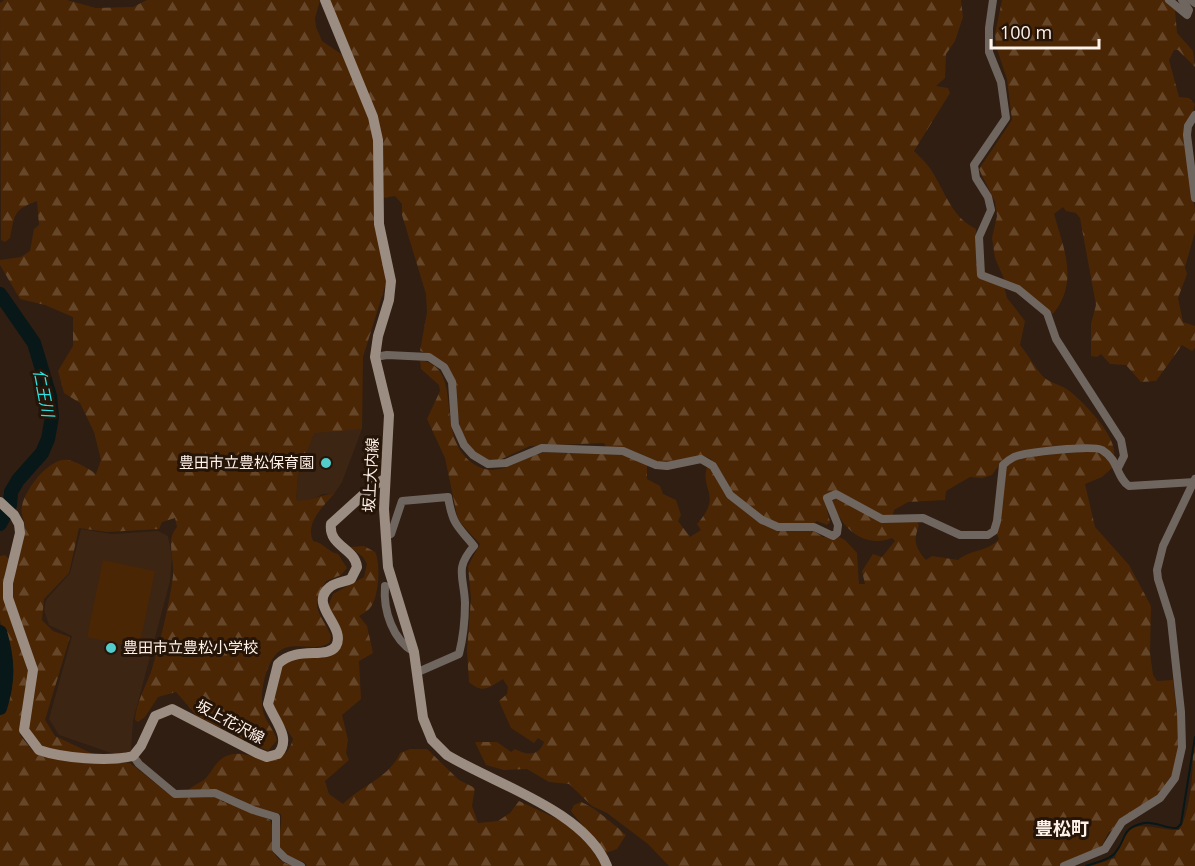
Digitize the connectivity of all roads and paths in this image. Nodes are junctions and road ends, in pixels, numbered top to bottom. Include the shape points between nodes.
1 (325, 0) edge
2 (993, 0) edge
3 (1169, 0) edge
4 (1182, 0) edge
5 (1191, 0) edge
6 (1195, 3) edge
7 (1195, 115) edge
8 (1195, 198) edge
9 (375, 357) junction
10 (1118, 468) junction
11 (385, 479) junction
12 (1195, 481) edge
13 (0, 502) edge
14 (385, 537) junction
15 (385, 586) dead end
16 (414, 652) junction
17 (418, 672) junction
18 (133, 756) junction
19 (302, 866) edge
20 (607, 866) edge
21 (1064, 866) edge

1 - 9 main road, 坂上大内線 via 373,117 378,140 379,224 391,289
2 - 10 street via 989,52 999,76 1006,118 974,165 991,210 979,237 980,272 986,279 1018,289 1047,314 1056,339 1121,440 1124,456
3 - 4 street via 1188,15
5 - 6 street
7 - 8 street via 1186,135
9 - 10 street via 429,357 444,367 452,382 457,431 464,445 482,462 506,463 542,448 623,451 667,466 701,459 713,466 730,495 762,520 778,527 814,527 833,536 838,525 827,498 830,495 841,496 882,519 923,518 960,536 988,535 997,521 1001,471 1014,457 1095,448 1116,462
9 - 11 main road, 坂上大内線 via 389,415
10 - 12 street via 1132,487
11 - 14 main road, 坂上大内線
11 - 18 main road, 坂上花沢線 via 331,524 333,538 353,556 357,567 351,579 331,586 323,598 324,609 337,630 335,647 326,653 295,652 278,664 268,704 284,736 283,749 278,754 262,756 172,709 155,716
12 - 21 street via 1163,546 1157,570 1172,627 1181,712 1182,747 1175,778 1160,798 1122,822 1105,849
13 - 18 main road via 14,515 20,533 8,598 33,670 24,730 39,750 48,753 119,759
14 - 16 main road, 坂上大内線 via 391,579
14 - 17 street via 391,534 402,501 448,497 458,530 474,546 464,556 460,571 465,601 459,654
15 - 16 street via 389,620 404,647
16 - 17 main road, 坂上大内線
17 - 20 main road, 坂上大内線 via 423,718 438,747 566,818 584,831
18 - 19 street via 175,794 214,793 276,817 276,849

